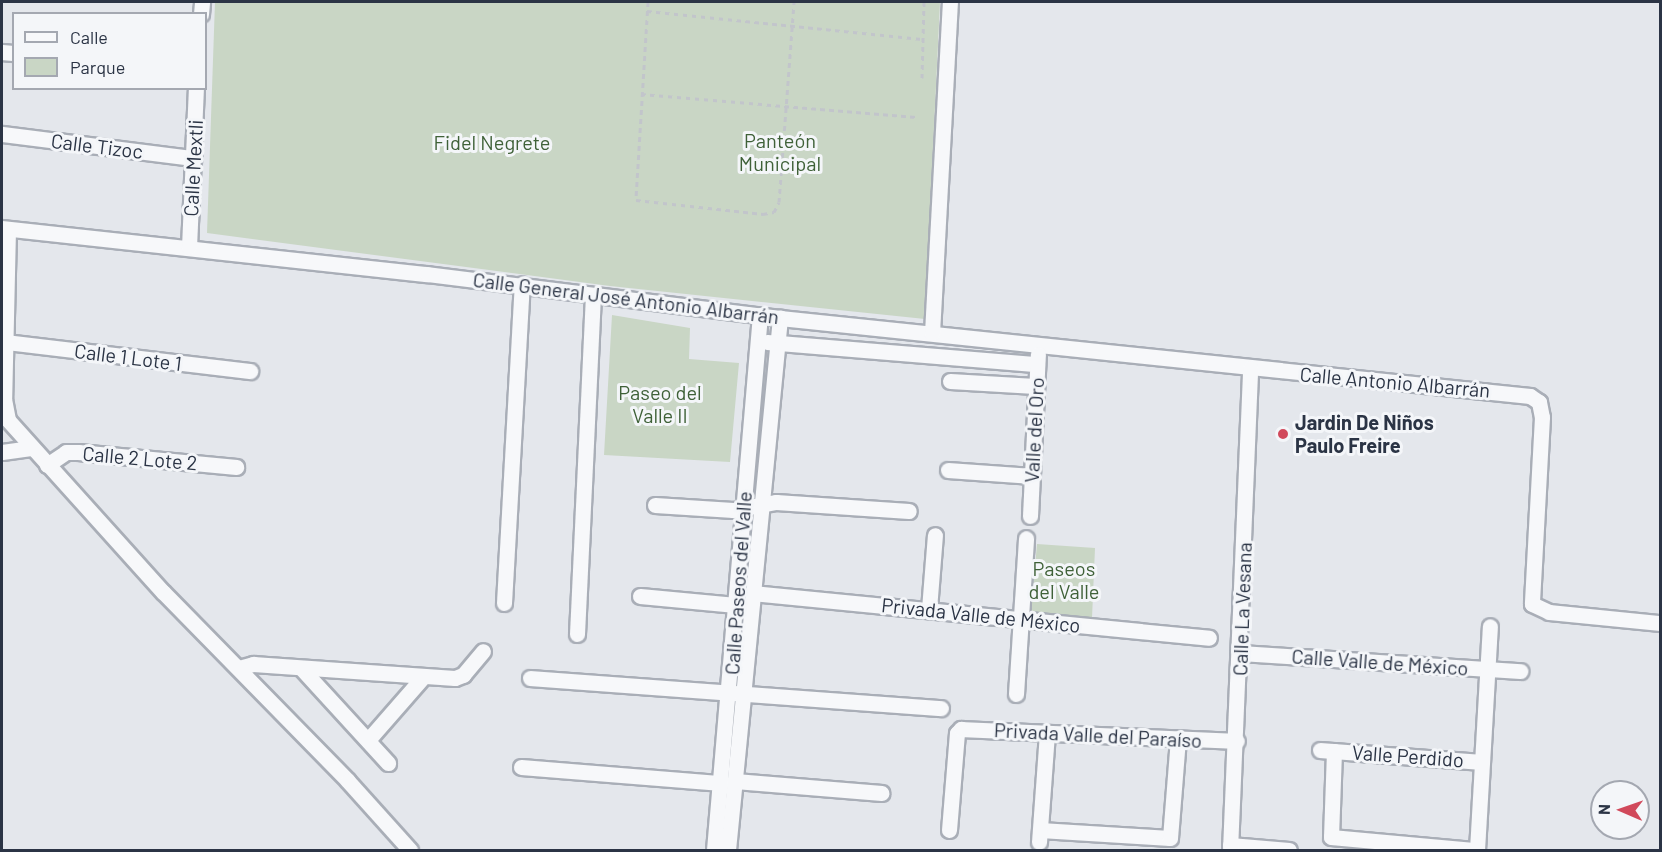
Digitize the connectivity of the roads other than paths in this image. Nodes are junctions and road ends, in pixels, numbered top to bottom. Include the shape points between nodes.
1 (950, 2) edge
2 (196, 90) edge
3 (2, 135) edge
4 (193, 158) junction
5 (5, 228) edge
6 (189, 248) junction
7 (522, 285) junction
8 (593, 295) junction
9 (760, 315) junction
10 (780, 318) junction
11 (932, 333) junction
12 (6, 342) junction
13 (758, 342) junction
14 (777, 343) junction
15 (1039, 345) junction
16 (1037, 364) junction
17 (1250, 368) junction
18 (250, 371) dead end
19 (950, 381) dead end
20 (1035, 386) junction
21 (32, 448) junction
22 (2, 452) edge
23 (46, 465) junction
24 (236, 467) dead end
25 (948, 470) dead end
26 (1032, 476) junction
27 (760, 504) junction
28 (656, 506) dead end
29 (743, 508) junction
30 (909, 511) dead end
31 (1030, 516) dead end
32 (935, 535) dead end
33 (1026, 538) dead end
34 (752, 593) junction
35 (640, 596) dead end
36 (504, 603) dead end
37 (736, 605) junction
38 (929, 609) junction
39 (1021, 619) junction
40 (1660, 623) edge
41 (1490, 626) dead end
42 (577, 634) dead end
43 (1209, 638) dead end
44 (483, 651) dead end
45 (1240, 653) junction
46 (239, 668) junction
47 (301, 668) junction
48 (1488, 669) junction
49 (1520, 671) dead end
50 (423, 677) junction
51 (530, 678) dead end
52 (736, 693) junction
53 (1016, 694) dead end
54 (941, 708) dead end
55 (1047, 734) junction
56 (1178, 738) junction
57 (369, 740) junction
58 (1237, 741) junction
59 (1482, 762) junction
60 (388, 763) dead end
61 (521, 767) dead end
62 (728, 782) junction
63 (882, 793) dead end
64 (949, 830) dead end
65 (1230, 848) edge
66 (410, 850) edge
67 (714, 850) edge
68 (728, 850) edge
69 (1289, 850) edge
70 (1475, 850) edge

1 - 11 street
2 - 4 street, Calle Mextli
3 - 4 street, Calle Tizoc
4 - 6 street, Calle Mextli
5 - 6 street, Calle General José Antonio Albarrán
5 - 12 street
6 - 7 street, Calle General José Antonio Albarrán
7 - 8 street, Calle General José Antonio Albarrán
7 - 36 street
8 - 9 street, Calle General José Antonio Albarrán
8 - 42 street
9 - 10 street, Calle General José Antonio Albarrán
9 - 13 street, Calle Paseos del Valle
10 - 11 street, Calle General José Antonio Albarrán
10 - 14 street, Calle Paseos del Valle
11 - 15 street, Calle General José Antonio Albarrán
12 - 18 street, Calle 1 Lote 1
12 - 21 street via 5,412
13 - 14 street
13 - 29 street, Calle Paseos del Valle
14 - 16 street
14 - 27 street, Calle Paseos del Valle
15 - 16 street, Valle del Oro
15 - 17 street, Calle General José Antonio Albarrán
16 - 20 street, Valle del Oro
17 - 40 street, Calle Antonio Albarrán via 1516,393 1539,402 1542,417 1531,598 1538,609
17 - 45 street, Calle La Vesana
19 - 20 street
20 - 26 street, Valle del Oro
21 - 22 street
21 - 23 street
23 - 24 street, Calle 2 Lote 2 via 63,454 78,452
23 - 46 street
25 - 26 street
26 - 31 street, Valle del Oro
27 - 29 street
27 - 30 street
27 - 34 street, Calle Paseos del Valle
28 - 29 street
29 - 37 street, Calle Paseos del Valle
32 - 38 street
33 - 39 street
34 - 38 street, Privada Valle de México
34 - 52 street, Calle Paseos del Valle
35 - 37 street
37 - 52 street, Calle Paseos del Valle
38 - 39 street, Privada Valle de México
39 - 43 street, Privada Valle de México
39 - 53 street
41 - 48 street
44 - 50 street via 463,675
45 - 48 street, Calle Valle de México
45 - 58 street, Calle La Vesana
46 - 47 street via 253,664
46 - 66 street
47 - 50 street
47 - 57 street
48 - 49 street, Calle Valle de México
48 - 59 street
50 - 57 street
51 - 52 street
52 - 54 street
52 - 62 street, Calle Paseos del Valle
55 - 56 street, Privada Valle del Paraíso
55 - 56 street via 1040,836 1170,838
55 - 64 street, Privada Valle del Paraíso via 959,730
56 - 58 street, Privada Valle del Paraíso
57 - 60 street
58 - 65 street, Calle La Vesana
59 - 70 street
59 - 70 street, Valle Perdido via 1327,751 1331,837
61 - 62 street
62 - 63 street
62 - 67 street, Calle Paseos del Valle
62 - 68 street, Calle Paseos del Valle
65 - 69 street

